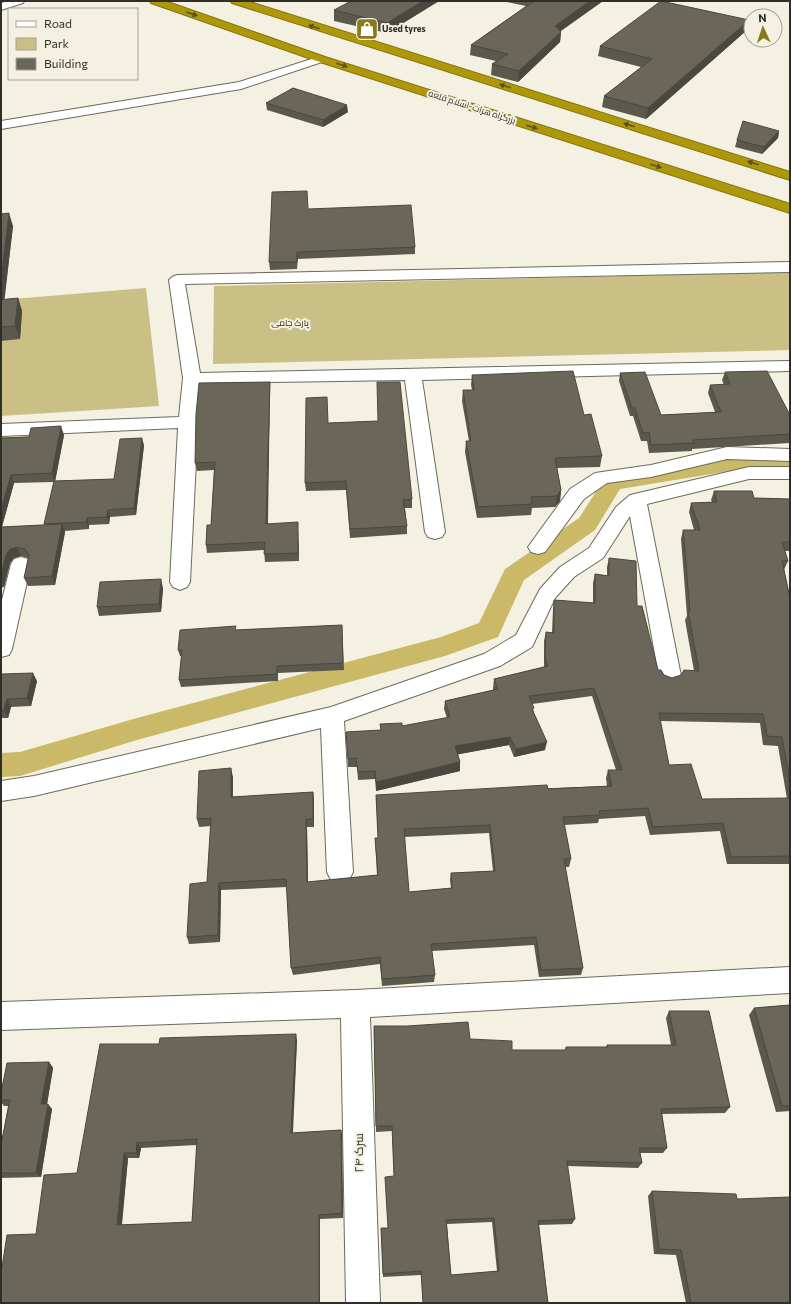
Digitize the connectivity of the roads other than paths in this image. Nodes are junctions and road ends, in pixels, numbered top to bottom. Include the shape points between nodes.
1 (19, 1) edge
2 (155, 1) edge
3 (236, 1) edge
4 (1, 7) edge
5 (321, 59) junction
6 (1, 125) edge
7 (790, 176) edge
8 (790, 209) edge
9 (790, 267) edge
10 (790, 366) edge
11 (414, 375) junction
12 (192, 378) junction
13 (187, 422) junction
14 (1, 430) edge
15 (790, 455) edge
16 (790, 473) edge
17 (637, 500) junction
18 (434, 532) dead end
19 (538, 547) dead end
20 (21, 564) dead end
21 (180, 582) dead end
22 (1, 649) edge
23 (670, 676) edge
24 (332, 716) junction
25 (1, 791) edge
26 (340, 872) dead end
27 (790, 980) edge
28 (355, 1004) junction
29 (1, 1016) edge
30 (363, 1303) edge

1 - 4 street
2 -> 5 highway, بزرگراه هرات-اسلام قلعه
7 -> 3 highway
5 - 6 street via 241,85
5 -> 8 highway, بزرگراه هرات-اسلام قلعه
9 - 12 street via 177,280
10 - 11 street
11 - 12 street
11 - 18 street
12 - 13 street
13 - 14 street
13 - 21 street
15 - 19 street via 728,453 651,471 602,477 577,494
16 - 17 street via 749,472
17 - 23 street
17 - 24 street via 623,512 596,553 568,572 547,594 524,641 492,660
20 - 22 street
24 - 25 street via 34,786
24 - 26 street
27 - 28 street
28 - 29 street
28 - 30 street, سرک ۲۴

